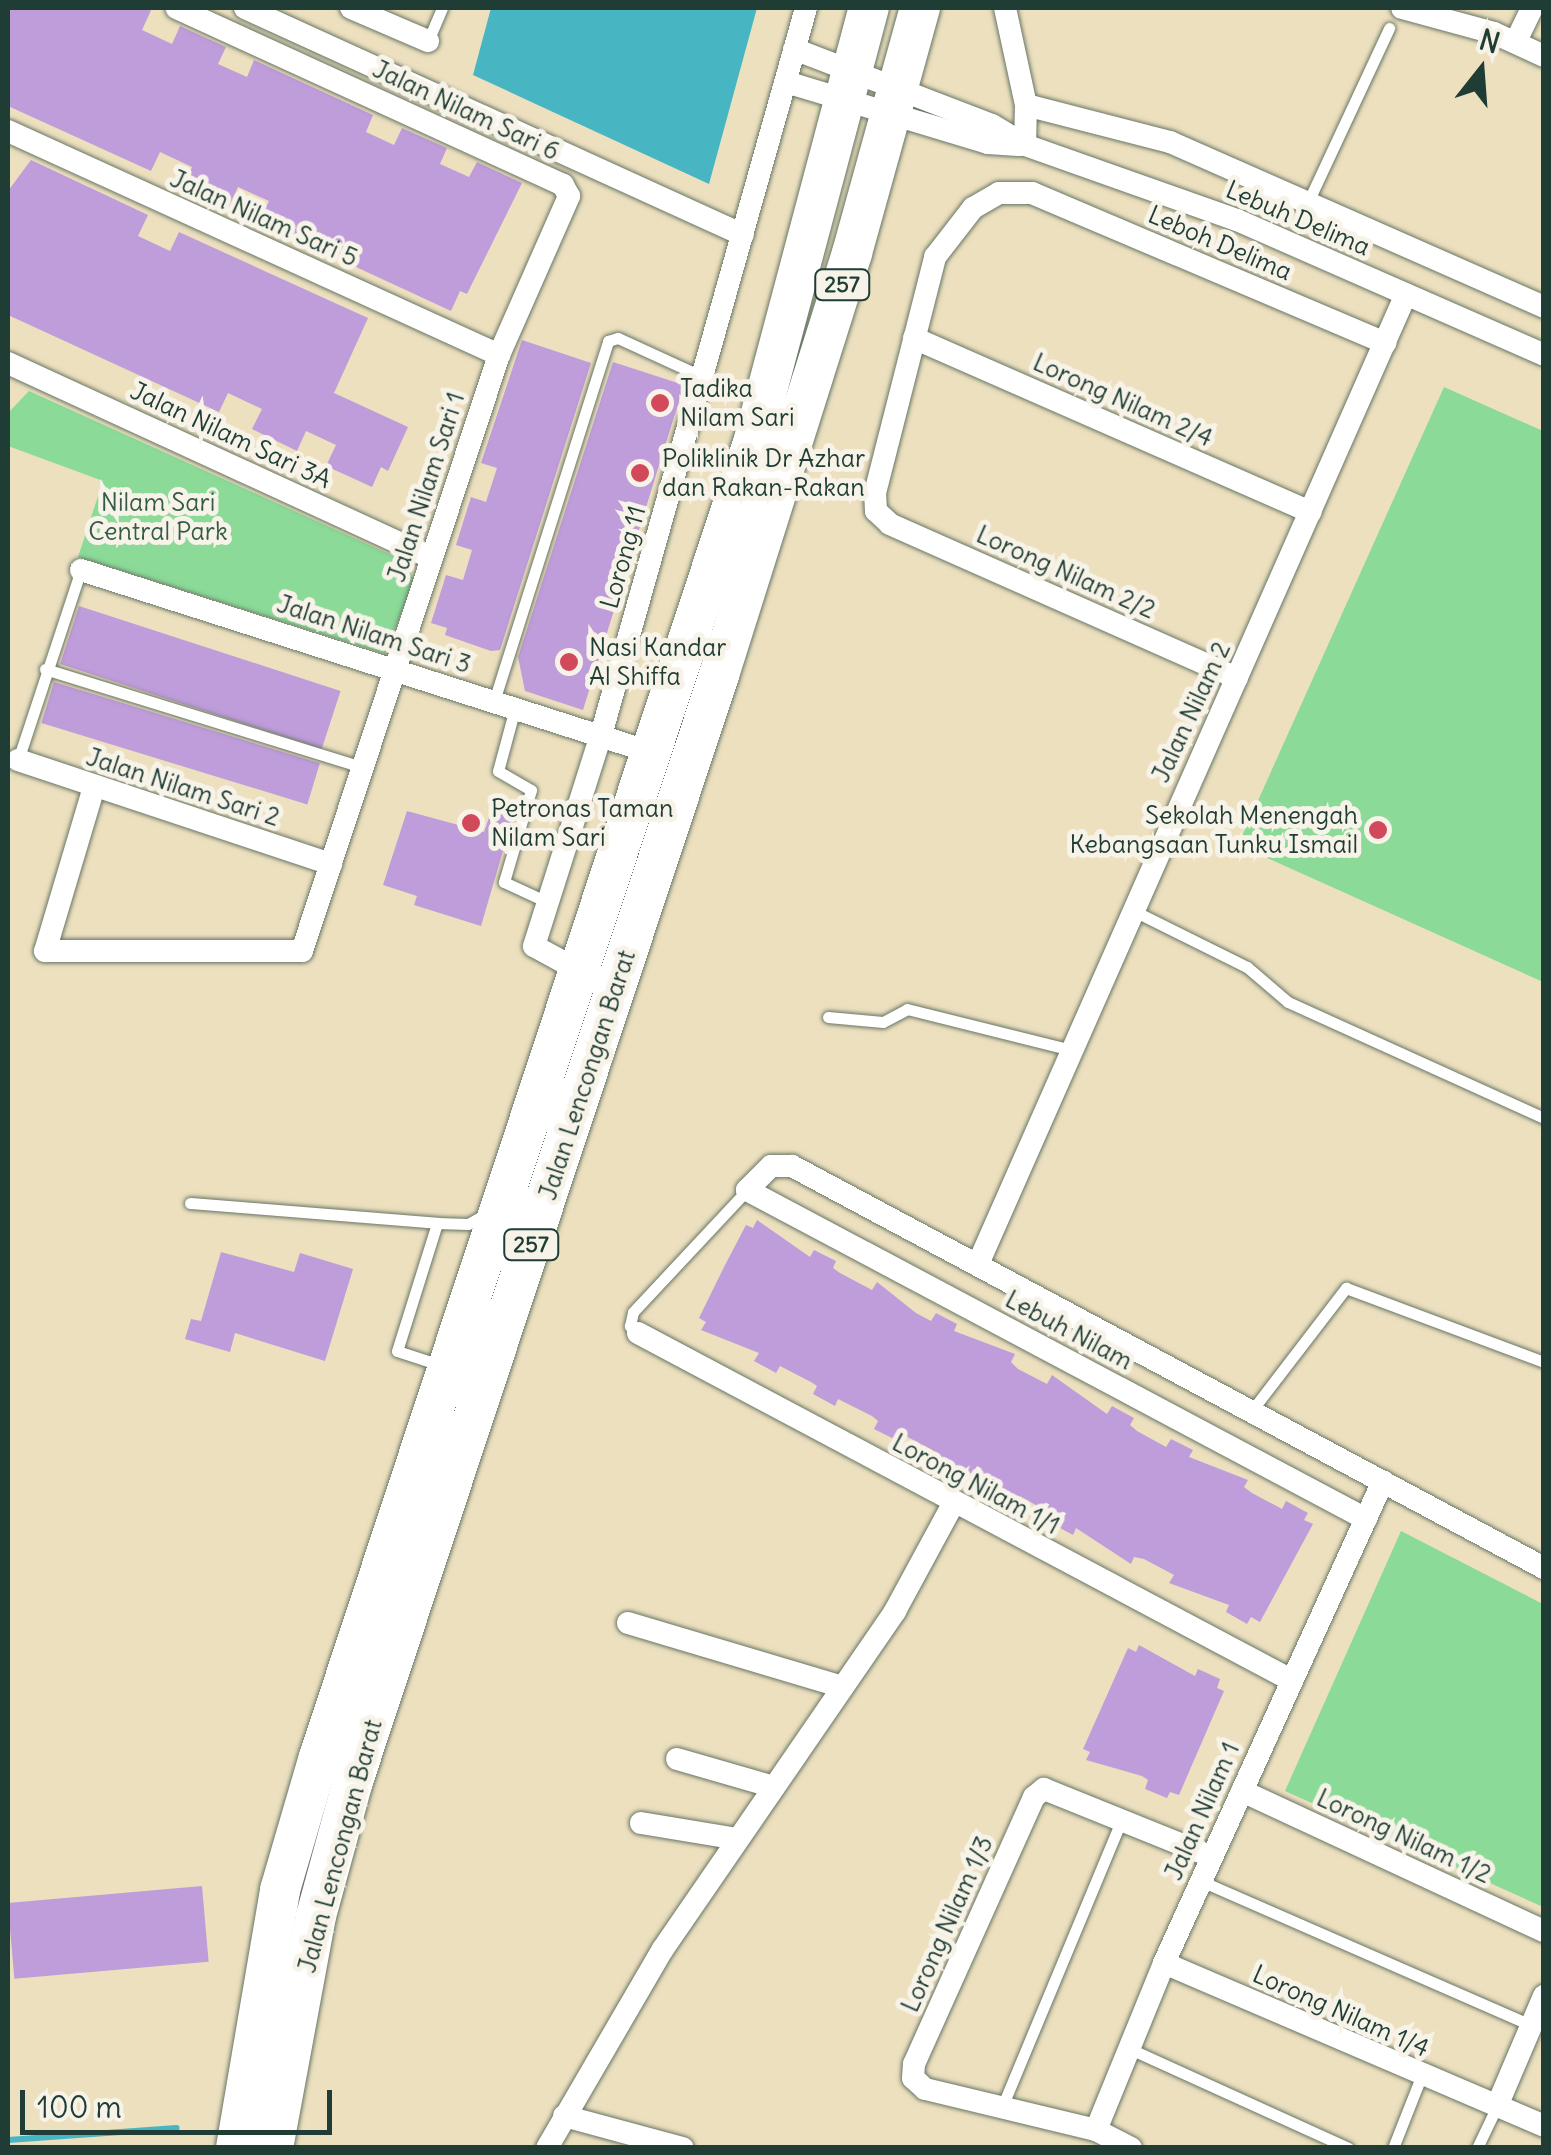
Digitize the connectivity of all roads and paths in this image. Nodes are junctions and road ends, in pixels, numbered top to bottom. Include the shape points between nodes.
1 (177, 8) edge
2 (245, 8) edge
3 (351, 8) edge
4 (442, 8) edge
5 (806, 8) edge
6 (869, 8) edge
7 (920, 8) edge
8 (1006, 8) edge
9 (1402, 8) edge
10 (1532, 8) edge
11 (1389, 28) dead end
12 (428, 41) joint
13 (1516, 41) junction
14 (794, 50) junction
15 (1544, 56) edge
16 (786, 82) junction
17 (849, 84) junction
18 (894, 100) junction
19 (1026, 105) junction
20 (8, 132) edge
21 (1025, 145) junction
22 (1308, 202) junction
23 (743, 235) junction
24 (1406, 294) junction
25 (1544, 307) edge
26 (914, 338) junction
27 (1385, 344) junction
28 (498, 355) junction
29 (1544, 355) edge
30 (8, 363) edge
31 (703, 377) junction
32 (1310, 512) junction
33 (431, 558) junction
34 (81, 570) joint
35 (45, 668) junction
36 (394, 670) junction
37 (1237, 678) junction
38 (505, 704) junction
39 (601, 735) junction
40 (650, 752) junction
41 (18, 760) joint
42 (362, 767) junction
43 (94, 786) junction
44 (331, 864) junction
45 (547, 902) junction
46 (1130, 910) junction
47 (578, 970) junction
48 (828, 1017) dead end
49 (1071, 1050) junction
50 (1544, 1118) edge
51 (746, 1190) junction
52 (190, 1202) dead end
53 (502, 1206) junction
54 (437, 1222) junction
55 (978, 1264) junction
56 (638, 1334) joint
57 (1544, 1362) edge
58 (449, 1368) junction
59 (1253, 1409) junction
60 (1383, 1481) junction
61 (953, 1504) junction
62 (1366, 1519) junction
63 (1544, 1568) edge
64 (628, 1623) dead end
65 (1290, 1680) junction
66 (844, 1686) junction
67 (677, 1760) dead end
68 (774, 1786) junction
69 (1242, 1791) junction
70 (641, 1823) dead end
71 (1120, 1824) junction
72 (738, 1840) junction
73 (1212, 1857) junction
74 (1201, 1881) junction
75 (1544, 1931) edge
76 (1164, 1963) junction
77 (1544, 1996) edge
78 (1531, 2025) junction
79 (1128, 2048) junction
80 (1421, 2078) junction
81 (1497, 2106) junction
82 (1002, 2107) junction
83 (564, 2116) junction
84 (1544, 2126) edge
85 (1096, 2130) junction
86 (236, 2148) edge
87 (273, 2148) edge
88 (547, 2148) edge
89 (682, 2148) edge
90 (1131, 2148) edge
91 (1348, 2148) edge
92 (1393, 2148) edge
93 (1477, 2148) edge

1 - 28 street, Jalan Nilam Sari 6 via 563,185 567,210
2 - 23 street
3 - 12 street
4 - 12 lane
5 - 14 street, Lorong 11
6 - 17 highway, Jalan Lencongan Barat / 257
7 - 18 highway, Jalan Lencongan Barat / 257
8 - 19 street
9 - 13 street
10 - 13 street
11 - 22 lane
13 - 15 street
14 - 16 street, Lorong 11
14 - 17 street
16 - 17 street
16 - 23 street, Lorong 11
17 - 18 street
17 - 18 street
17 - 40 highway, Jalan Lencongan Barat / 257 via 753,444
18 - 21 street, Lebuh Delima
18 - 87 highway, Jalan Lencongan Barat / 257 via 719,675 352,1784 316,1916
19 - 21 street
19 - 22 street via 1117,124
20 - 28 street, Jalan Nilam Sari 5
21 - 24 street, Lebuh Delima via 1184,199
22 - 25 street
23 - 31 street, Lorong 11
24 - 27 street, Jalan Nilam 2
24 - 29 street, Lebuh Delima
26 - 27 street, Leboh Delima via 935,258 950,231 999,192 1032,193
26 - 32 street, Lorong Nilam 2/4
26 - 37 street, Lorong Nilam 2/2 via 876,512 890,524
27 - 32 street, Jalan Nilam 2
28 - 33 street, Jalan Nilam Sari 1
30 - 33 street, Jalan Nilam Sari 3A
31 - 38 lane via 618,338 608,341
31 - 39 street, Lorong 11
32 - 37 street, Jalan Nilam 2
33 - 36 street, Jalan Nilam Sari 1
34 - 35 lane
34 - 36 street, Jalan Nilam Sari 3
35 - 41 lane
35 - 42 lane
36 - 38 street, Jalan Nilam Sari 3
36 - 42 street, Jalan Nilam Sari 1
37 - 46 street, Jalan Nilam 2
38 - 39 street, Jalan Nilam Sari 3
38 - 45 lane via 498,770 532,790 504,882
39 - 40 street, Jalan Nilam Sari 3
39 - 45 street, Lorong 11
40 - 47 highway, Jalan Lencongan Barat / 257
41 - 43 street, Jalan Nilam Sari 2
42 - 44 street, Jalan Nilam Sari 1
43 - 44 street, Jalan Nilam Sari 2
43 - 44 street, Jalan Nilam Sari 1 via 42,946 47,952 302,950
45 - 47 street, Lorong 11 via 534,946
46 - 49 street, Jalan Nilam 2
46 - 50 lane via 1247,968 1288,1002
47 - 53 highway, Jalan Lencongan Barat / 257
48 - 49 lane via 884,1022 907,1009
49 - 55 street, Jalan Nilam 2
51 - 55 street via 771,1166 792,1166
51 - 56 lane via 632,1312 630,1326
51 - 62 street, Lebuh Nilam
52 - 54 lane
53 - 54 lane via 468,1224
53 - 58 highway, Jalan Lencongan Barat / 257
54 - 58 lane via 397,1351
55 - 59 street
56 - 61 street, Lorong Nilam 1/1
57 - 59 lane via 1346,1288
58 - 86 highway, Jalan Lencongan Barat / 257 via 366,1607 280,1890
59 - 60 street
60 - 62 street, Jalan Nilam 1
60 - 63 street
61 - 65 street, Lorong Nilam 1/1
61 - 66 street via 895,1611
62 - 65 street, Jalan Nilam 1
64 - 66 street
65 - 69 street, Jalan Nilam 1
66 - 68 street
67 - 68 street
68 - 72 street
69 - 73 street, Jalan Nilam 1
69 - 75 street, Lorong Nilam 1/2
70 - 72 street
71 - 73 street, Lorong Nilam 1/3
71 - 82 lane
71 - 82 street, Lorong Nilam 1/3 via 1057,1790 1044,1789 1034,1798 914,2064 914,2078 925,2089
72 - 83 street via 662,1949
73 - 74 street, Jalan Nilam 1
74 - 76 street, Jalan Nilam 1
74 - 78 lane
76 - 79 street, Jalan Nilam 1
76 - 80 street, Lorong Nilam 1/4
77 - 78 street
78 - 81 street
79 - 85 street, Jalan Nilam 1
79 - 91 lane
80 - 81 street, Lorong Nilam 1/4
80 - 92 lane
81 - 84 street, Lorong Nilam 1/4
81 - 93 lane
82 - 85 street, Lorong Nilam 1/3
83 - 88 street
83 - 89 street
85 - 90 street

